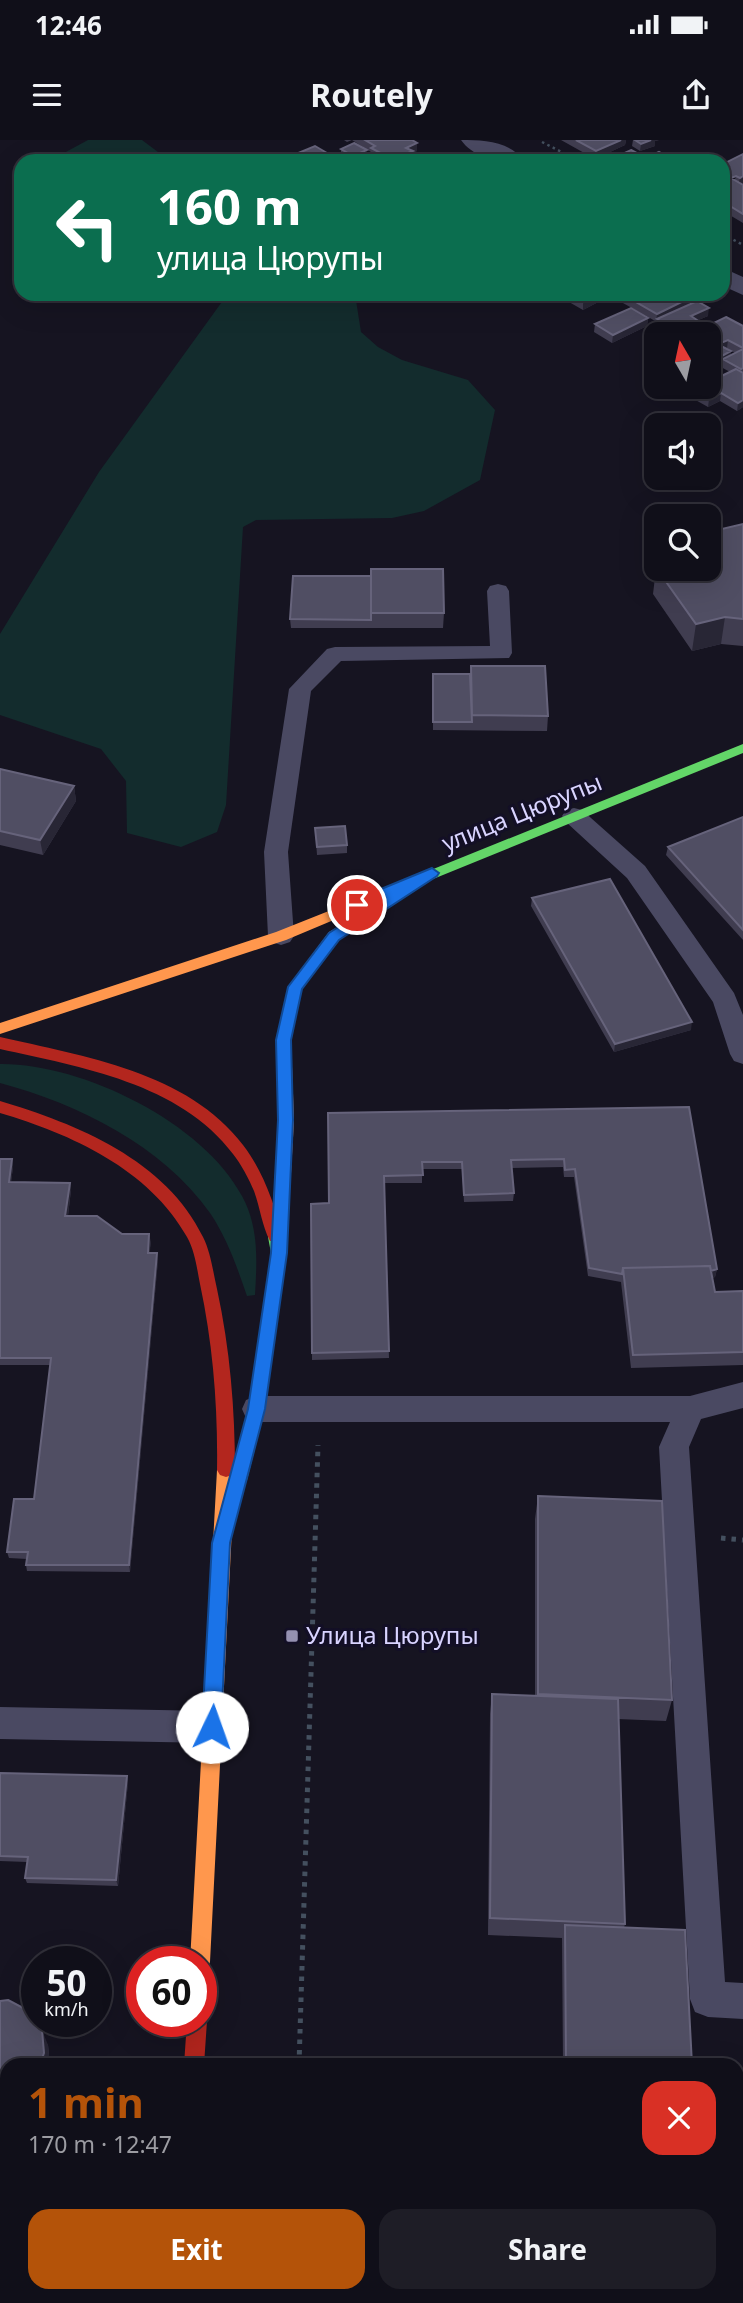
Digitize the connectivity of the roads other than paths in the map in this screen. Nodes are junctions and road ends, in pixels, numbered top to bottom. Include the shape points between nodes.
1 (474, 140) edge
2 (499, 154) edge
3 (498, 591) dead end
4 (743, 748) edge
5 (574, 816) junction
6 (432, 873) junction
7 (281, 936) junction
8 (0, 1029) edge
9 (0, 1043) edge
10 (743, 1054) edge
11 (0, 1108) edge
12 (279, 1253) junction
13 (743, 1395) edge
14 (257, 1409) junction
15 (690, 1409) junction
16 (221, 1543) junction
17 (0, 1723) edge
18 (212, 1727) junction
19 (201, 1946) edge
20 (743, 2001) edge
21 (196, 2037) edge
22 (194, 2058) edge

1 - 2 street
3 - 7 lane via 501,653 335,654 300,688 276,852
4 - 5 main road, улица Цюрупы
5 - 6 main road, улица Цюрупы
5 - 10 lane via 636,872 725,1000
6 - 7 main road, улица Цюрупы
6 - 12 main road via 334,936 295,987 284,1040 286,1120
7 - 8 main road, улица Цюрупы
9 - 12 main road via 113,1069 167,1091 199,1111 226,1135 258,1180
11 - 16 main road via 64,1128 111,1154 147,1180 193,1233 217,1310 224,1366
12 - 14 main road
13 - 15 lane
14 - 15 lane
14 - 16 main road
15 - 20 lane via 674,1447 708,1999
16 - 18 main road
17 - 18 lane
18 - 19 main road
21 - 22 main road

